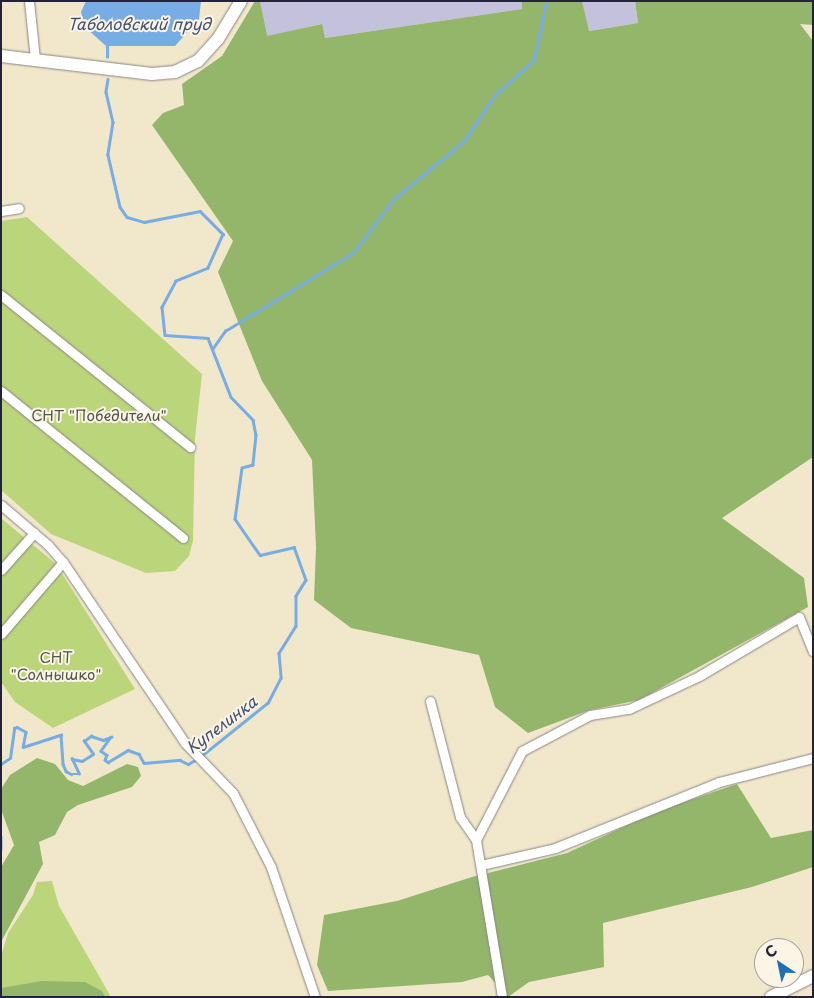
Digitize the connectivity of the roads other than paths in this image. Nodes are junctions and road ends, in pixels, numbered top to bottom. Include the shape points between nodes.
1 (29, 1) edge
2 (241, 2) edge
3 (1, 56) edge
4 (35, 59) junction
5 (20, 208) dead end
6 (1, 211) edge
7 (1, 295) edge
8 (1, 391) edge
9 (190, 447) dead end
10 (1, 505) edge
11 (34, 533) junction
12 (183, 538) dead end
13 (63, 562) junction
14 (1, 570) edge
15 (1, 634) edge
16 (813, 651) edge
17 (430, 701) dead end
18 (813, 758) edge
19 (476, 840) junction
20 (481, 865) junction
21 (813, 976) edge
22 (315, 997) edge
23 (502, 997) edge
24 (771, 997) edge

1 - 4 street
2 - 4 main road via 218,39 198,61 175,72 152,74
3 - 4 main road
5 - 6 street
7 - 9 street
8 - 12 street
10 - 11 street
11 - 13 street
11 - 14 street
13 - 15 street
13 - 22 street via 192,753 233,793 271,867
16 - 19 street via 799,617 699,676 629,709 590,715 522,751
17 - 19 street via 460,817
18 - 20 street via 719,782 554,848
19 - 20 street
20 - 23 street
21 - 24 main road

